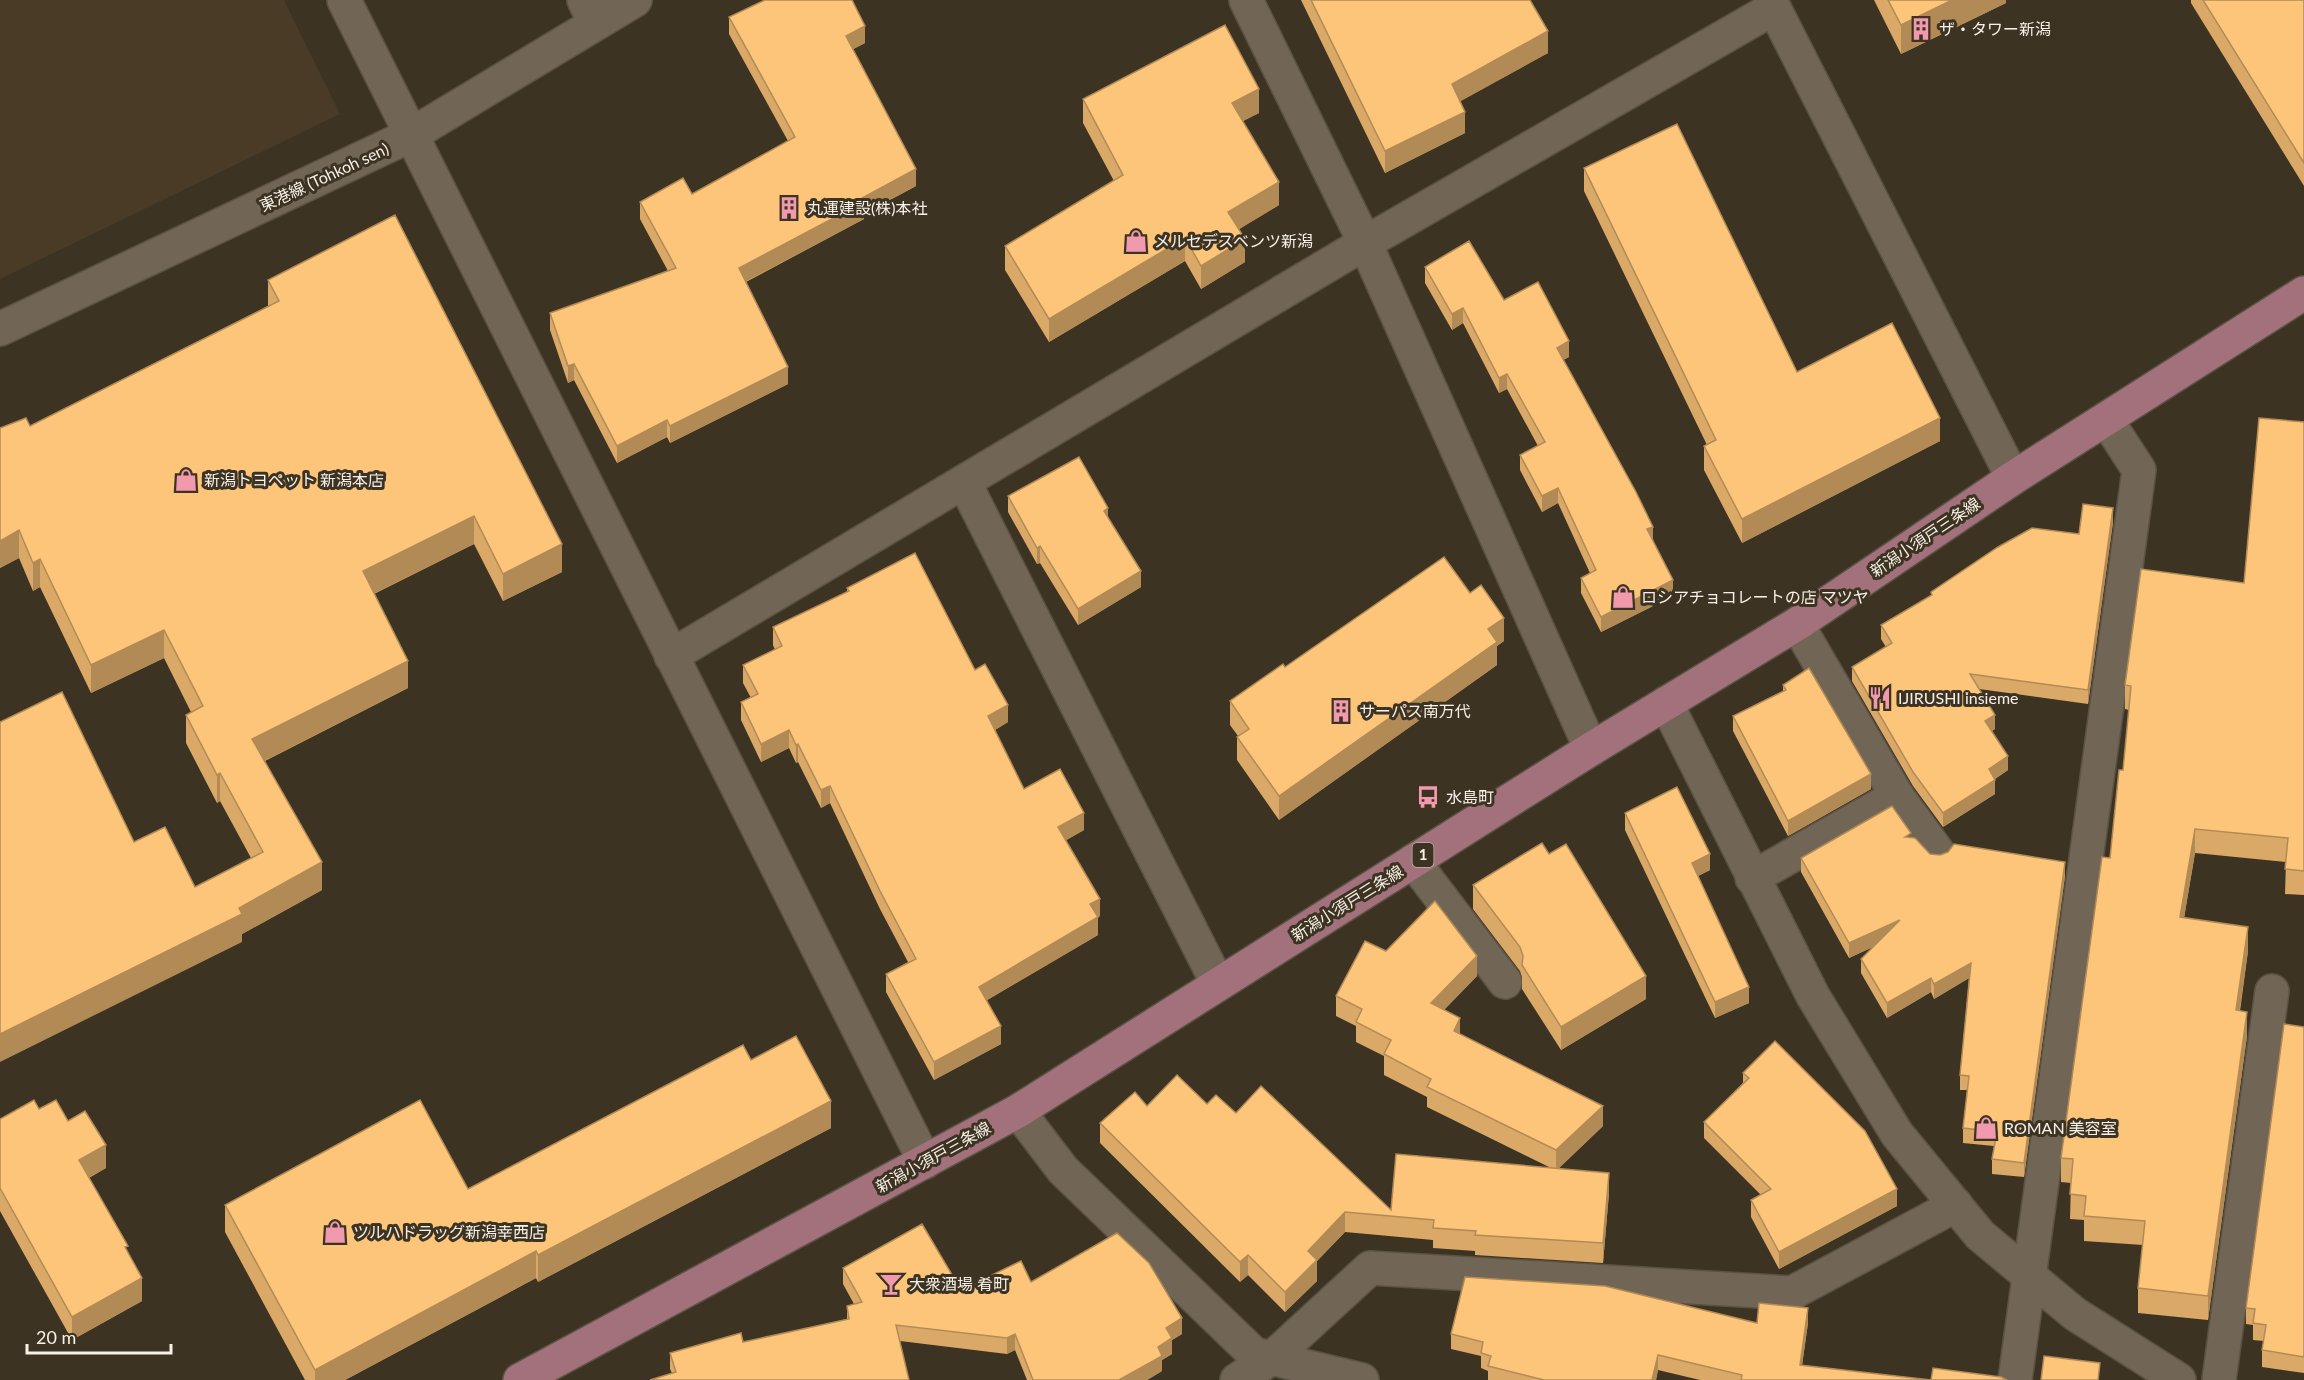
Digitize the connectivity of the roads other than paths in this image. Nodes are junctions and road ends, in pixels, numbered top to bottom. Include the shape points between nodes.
1 (344, 0) edge
2 (635, 0) edge
3 (1246, 0) edge
4 (1772, 4) edge
5 (590, 12) edge
6 (411, 135) junction
7 (1365, 243) junction
8 (2304, 293) edge
9 (0, 329) edge
10 (2106, 419) junction
11 (2013, 478) junction
12 (964, 482) junction
13 (1797, 624) junction
14 (671, 656) junction
15 (1666, 703) junction
16 (1591, 749) junction
17 (1897, 796) junction
18 (1937, 851) dead end
19 (1413, 861) junction
20 (1752, 878) junction
21 (1505, 982) dead end
22 (1218, 984) junction
23 (2272, 991) dead end
24 (1018, 1110) junction
25 (925, 1162) junction
26 (1956, 1206) junction
27 (2029, 1276) junction
28 (1272, 1358) junction
29 (520, 1380) edge
30 (1237, 1380) edge
31 (1362, 1380) edge
32 (2015, 1380) edge
33 (2180, 1380) edge
34 (2219, 1380) edge

1 - 6 street
2 - 5 street, 東港線 (Tohkoh sen)
3 - 7 street
4 - 7 street
4 - 11 street
5 - 6 street, 東港線 (Tohkoh sen)
6 - 9 street, 東港線 (Tohkoh sen)
6 - 14 street
7 - 12 street
7 - 16 street
8 - 10 main road, 新潟小須戸三条線 / 1
10 - 11 main road, 新潟小須戸三条線 / 1
10 - 27 street via 2139,470
11 - 13 main road, 新潟小須戸三条線 / 1
12 - 14 street
12 - 22 street
13 - 15 main road, 新潟小須戸三条線 / 1
13 - 17 street
14 - 25 street
15 - 16 main road, 新潟小須戸三条線 / 1
15 - 20 street
16 - 19 main road, 新潟小須戸三条線 / 1
17 - 18 street
17 - 20 street
19 - 21 street
19 - 22 main road, 新潟小須戸三条線 / 1
20 - 26 street via 1812,996 1897,1134
22 - 24 main road, 新潟小須戸三条線 / 1
23 - 34 street
24 - 25 main road, 新潟小須戸三条線 / 1
24 - 28 street via 1064,1170 1254,1354
25 - 29 main road, 新潟小須戸三条線 / 1
26 - 27 street via 1980,1235
26 - 28 street via 1792,1293 1370,1268
27 - 32 street
27 - 33 street via 2075,1314
28 - 30 street
28 - 31 street

